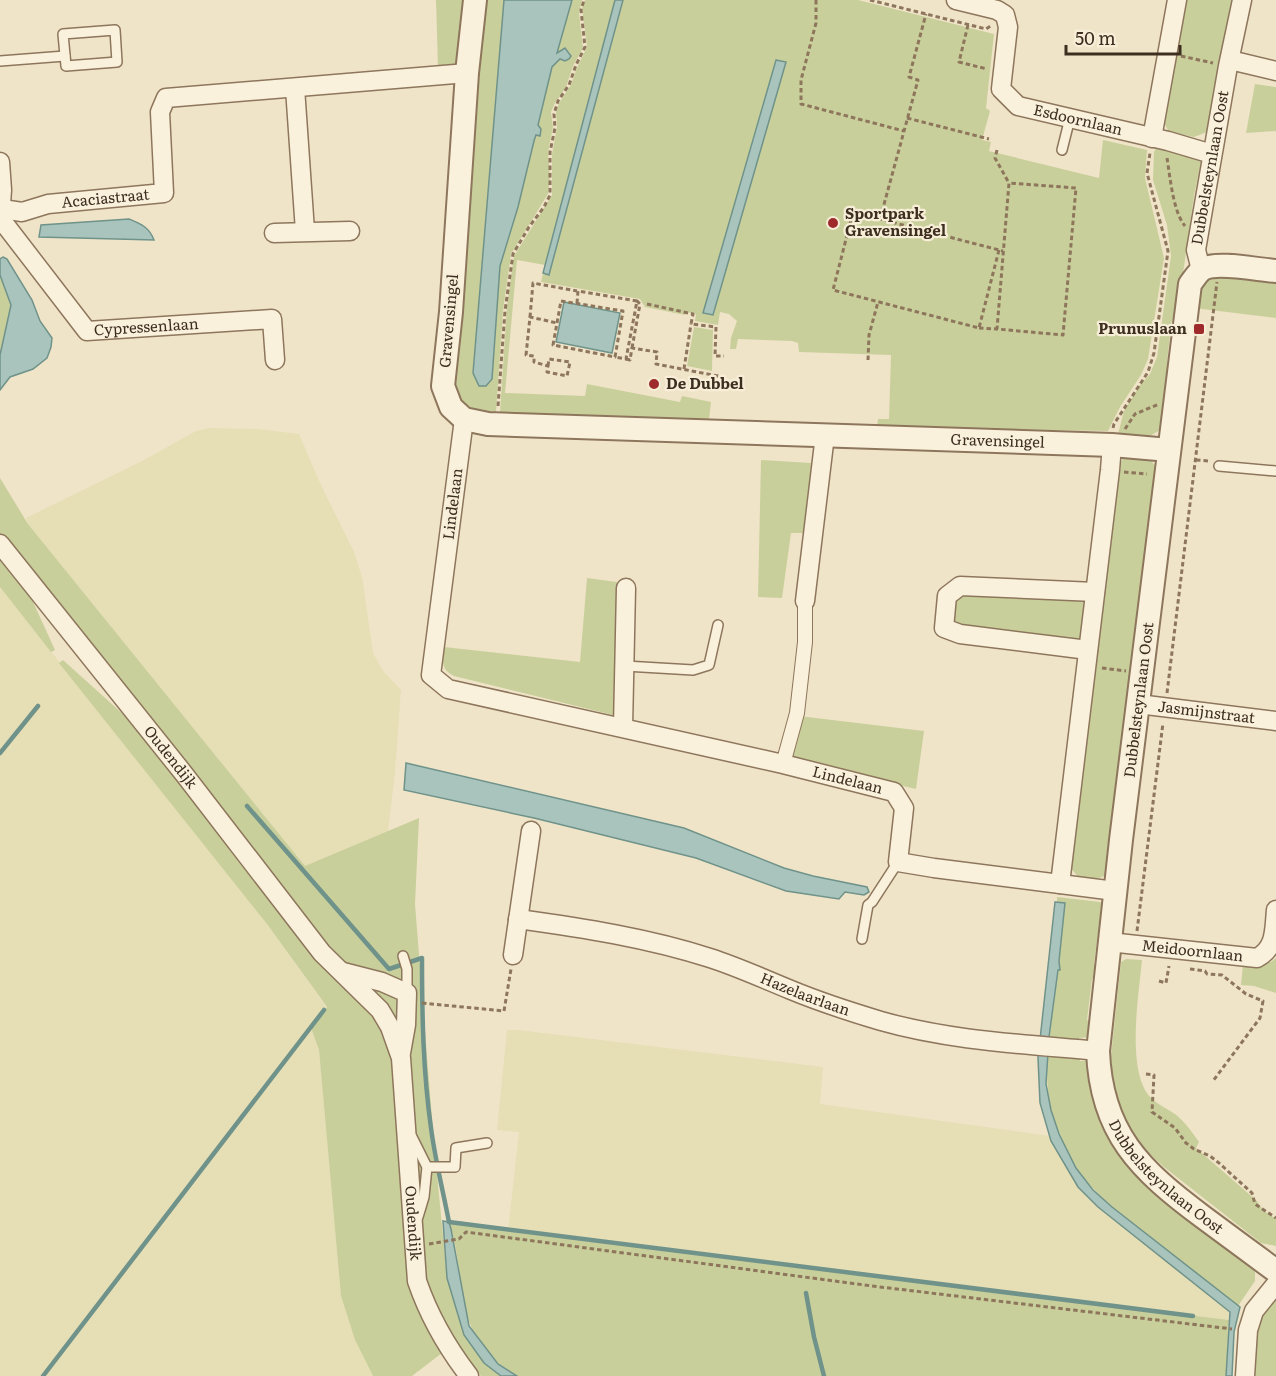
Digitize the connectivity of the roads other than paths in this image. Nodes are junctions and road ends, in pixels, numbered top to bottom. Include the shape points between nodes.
1 (475, 0) edge
2 (956, 0) edge
3 (1177, 0) edge
4 (1242, 0) edge
5 (65, 56) junction
6 (0, 61) edge
7 (1229, 63) junction
8 (1276, 71) edge
9 (467, 73) junction
10 (295, 88) junction
11 (1070, 118) junction
12 (1160, 140) junction
13 (1062, 150) dead end
14 (1212, 154) junction
15 (0, 162) edge
16 (1, 215) edge
17 (305, 231) junction
18 (350, 231) dead end
19 (274, 233) dead end
20 (1210, 268) junction
21 (1276, 271) edge
22 (275, 360) dead end
23 (464, 419) junction
24 (825, 435) junction
25 (1112, 445) junction
26 (1169, 450) junction
27 (1219, 466) dead end
28 (1276, 471) edge
29 (0, 544) edge
30 (626, 588) dead end
31 (1095, 592) junction
32 (805, 601) joint
33 (718, 625) dead end
34 (1087, 658) junction
35 (625, 666) junction
36 (1138, 704) junction
37 (1276, 721) edge
38 (622, 727) junction
39 (783, 764) junction
40 (531, 831) dead end
41 (898, 862) junction
42 (1060, 884) junction
43 (1115, 891) junction
44 (1276, 910) edge
45 (518, 919) junction
46 (862, 939) dead end
47 (1109, 942) junction
48 (513, 955) road end
49 (403, 956) dead end
50 (340, 971) junction
51 (407, 993) junction
52 (1098, 1051) junction
53 (400, 1058) junction
54 (405, 1124) junction
55 (486, 1143) dead end
56 (434, 1167) junction
57 (414, 1231) junction
58 (1276, 1271) edge
59 (1276, 1284) edge
60 (469, 1376) edge
61 (1245, 1376) edge

1 - 9 street, Gravensingel
2 - 11 street, Esdoornlaan via 1005,15 1008,27 1001,89 1018,106
3 - 12 street
4 - 7 street, Dubbelsteynlaan Oost
5 - 5 lane via 63,34 115,30 117,62 66,66
5 - 6 lane
7 - 8 street
7 - 14 street, Dubbelsteynlaan Oost
9 - 10 street, Acaciastraat
9 - 23 street, Gravensingel via 443,386 451,408
10 - 16 street, Acaciastraat via 166,98 160,112 164,193 48,204
10 - 17 street
11 - 12 street, Esdoornlaan
11 - 13 lane
12 - 14 street, Esdoornlaan
14 - 20 street, Dubbelsteynlaan Oost via 1196,250
15 - 16 street
16 - 22 street, Cypressenlaan via 87,331 273,319
17 - 18 street
17 - 19 street
20 - 21 street
20 - 26 street, Dubbelsteynlaan Oost via 1190,284
23 - 24 street, Gravensingel via 497,424
23 - 38 street, Lindelaan via 430,675 448,689
24 - 25 street, Gravensingel
24 - 32 street
25 - 26 street, Gravensingel
25 - 31 street
26 - 36 street, Dubbelsteynlaan Oost
27 - 28 lane
29 - 50 street, Oudendijk via 315,945
30 - 35 street
31 - 34 street
31 - 34 street via 960,586 947,596 944,627 960,634
32 - 39 street via 805,642 796,713
33 - 35 lane via 709,665 693,670
34 - 42 street
35 - 38 street
36 - 37 street, Jasmijnstraat
36 - 43 street, Dubbelsteynlaan Oost
38 - 39 street, Lindelaan
39 - 41 street, Lindelaan via 894,792 904,808
40 - 45 street
41 - 42 street
41 - 46 lane via 868,905
42 - 43 street
43 - 47 street, Dubbelsteynlaan Oost
44 - 47 street, Meidoornlaan via 1272,945 1257,958
45 - 48 street
45 - 52 street, Hazelaarlaan via 671,946 882,1022 931,1033
47 - 52 street, Dubbelsteynlaan Oost
49 - 51 lane
50 - 51 street via 381,981
50 - 53 street, Oudendijk via 380,1010
51 - 53 street, Oudendijk
52 - 58 street, Dubbelsteynlaan Oost via 1099,1076 1111,1119 1128,1149 1164,1188
53 - 54 street, Oudendijk
54 - 56 lane
54 - 57 street, Oudendijk
55 - 56 lane via 456,1148 455,1167
56 - 57 lane
57 - 60 street, Oudendijk via 417,1281 424,1303 449,1351
59 - 61 street via 1254,1311 1248,1330

